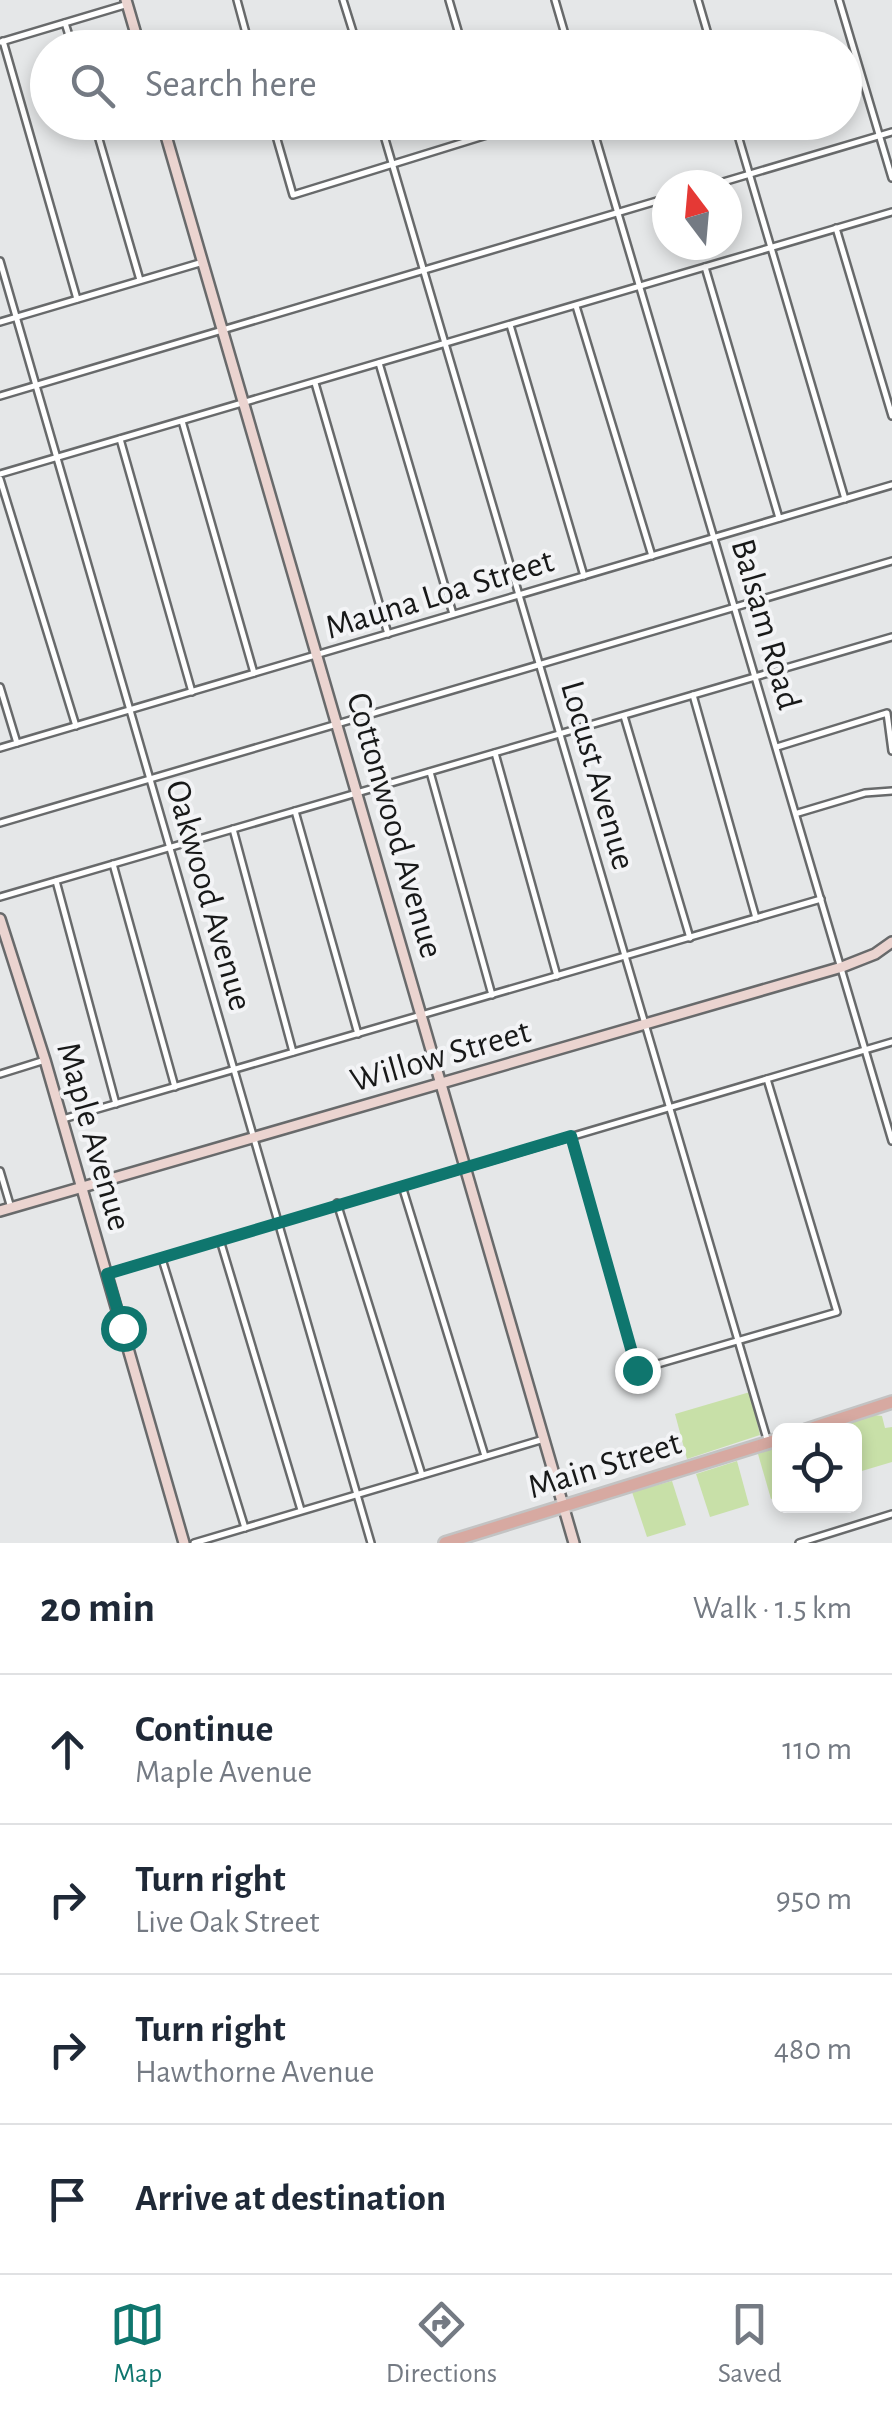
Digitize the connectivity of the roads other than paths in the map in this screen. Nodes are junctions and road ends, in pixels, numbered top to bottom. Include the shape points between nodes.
1 (237, 0) edge
2 (343, 0) edge
3 (450, 0) edge
4 (555, 0) edge
5 (698, 0) edge
6 (839, 0) edge
7 (127, 2) edge
8 (66, 23) junction
9 (42, 30) edge
10 (68, 30) edge
11 (135, 30) edge
12 (245, 30) edge
13 (352, 30) edge
14 (458, 30) edge
15 (564, 30) edge
16 (707, 30) edge
17 (848, 30) edge
18 (30, 34) edge
19 (2, 42) edge
20 (862, 78) edge
21 (892, 132) edge
22 (879, 136) junction
23 (30, 137) edge
24 (31, 140) edge
25 (99, 140) edge
26 (167, 140) edge
27 (277, 140) edge
28 (386, 140) edge
29 (470, 140) edge
30 (597, 140) edge
31 (739, 140) edge
32 (393, 164) junction
33 (749, 174) junction
34 (742, 176) edge
35 (892, 178) edge
36 (652, 202) edge
37 (619, 212) junction
38 (892, 212) edge
39 (836, 228) junction
40 (770, 248) junction
41 (0, 261) edge
42 (203, 262) junction
43 (705, 267) junction
44 (423, 271) junction
45 (140, 280) junction
46 (640, 286) junction
47 (78, 299) junction
48 (576, 305) junction
49 (16, 317) junction
50 (0, 322) edge
51 (510, 324) junction
52 (222, 330) junction
53 (444, 344) junction
54 (379, 363) junction
55 (315, 382) junction
56 (36, 385) junction
57 (0, 396) edge
58 (244, 402) junction
59 (892, 416) edge
60 (182, 421) junction
61 (120, 439) junction
62 (56, 458) junction
63 (0, 476) edge
64 (892, 485) edge
65 (845, 499) junction
66 (779, 518) junction
67 (715, 536) junction
68 (652, 556) junction
69 (892, 561) edge
70 (584, 576) junction
71 (518, 594) junction
72 (735, 607) junction
73 (453, 614) junction
74 (388, 634) junction
75 (892, 636) edge
76 (318, 655) junction
77 (540, 665) junction
78 (254, 673) junction
79 (757, 677) junction
80 (0, 687) edge
81 (192, 692) junction
82 (693, 695) junction
83 (132, 710) junction
84 (624, 716) junction
85 (338, 725) junction
86 (76, 726) junction
87 (560, 734) junction
88 (17, 743) junction
89 (777, 747) junction
90 (0, 748) edge
91 (892, 751) edge
92 (495, 753) junction
93 (430, 772) junction
94 (150, 780) junction
95 (892, 791) edge
96 (358, 794) junction
97 (296, 811) junction
98 (798, 814) junction
99 (0, 823) edge
100 (233, 830) junction
101 (170, 848) junction
102 (114, 864) junction
103 (56, 881) junction
104 (0, 898) edge
105 (821, 900) junction
106 (756, 918) junction
107 (0, 919) edge
108 (690, 938) junction
109 (892, 942) edge
110 (626, 956) junction
111 (12, 960) junction
112 (0, 964) edge
113 (842, 967) junction
114 (557, 976) junction
115 (492, 995) junction
116 (422, 1015) junction
117 (646, 1024) junction
118 (358, 1034) junction
119 (892, 1042) edge
120 (865, 1050) junction
121 (294, 1052) junction
122 (46, 1060) junction
123 (235, 1069) junction
124 (0, 1074) edge
125 (767, 1079) junction
126 (442, 1084) junction
127 (174, 1087) junction
128 (116, 1104) junction
129 (670, 1107) junction
130 (63, 1119) junction
131 (571, 1136) junction
132 (255, 1138) junction
133 (892, 1141) edge
134 (466, 1167) junction
135 (0, 1171) edge
136 (401, 1185) junction
137 (82, 1188) junction
138 (337, 1204) junction
139 (6, 1210) edge
140 (279, 1222) junction
141 (220, 1240) junction
142 (162, 1258) junction
143 (107, 1274) junction
144 (739, 1341) junction
145 (892, 1406) edge
146 (830, 1423) edge
147 (772, 1434) edge
148 (544, 1439) junction
149 (772, 1441) edge
150 (485, 1456) junction
151 (422, 1475) junction
152 (357, 1493) junction
153 (563, 1506) junction
154 (301, 1510) junction
155 (892, 1514) edge
156 (245, 1528) junction
157 (184, 1543) edge
158 (194, 1543) edge
159 (372, 1543) edge
160 (444, 1543) edge
161 (574, 1543) edge
162 (799, 1543) edge

1 - 12 street
2 - 13 street
3 - 14 street
4 - 15 street
5 - 16 street
6 - 17 street
7 - 8 street
7 - 11 street
8 - 9 street
8 - 10 street
18 - 19 street
19 - 23 street
20 - 22 street
21 - 22 street
22 - 33 street
22 - 35 street
24 - 47 street
25 - 45 street
26 - 42 street, Cottonwood Avenue
27 - 32 street via 293,195
28 - 32 street, Locust Avenue
29 - 32 street
30 - 37 street, Balsam Road
31 - 33 street
32 - 44 street, Locust Avenue
33 - 34 street
33 - 40 street
36 - 37 street
37 - 44 street
37 - 46 street, Balsam Road
38 - 39 street
39 - 40 street
39 - 59 street
40 - 43 street
40 - 65 street
41 - 49 street, Oakwood Avenue
42 - 45 street
42 - 52 street, Cottonwood Avenue
43 - 46 street
43 - 66 street
44 - 52 street
44 - 53 street, Locust Avenue
45 - 47 street
46 - 48 street
46 - 67 street, Balsam Road
47 - 49 street
48 - 51 street
48 - 68 street
49 - 50 street
49 - 56 street, Oakwood Avenue
51 - 53 street
51 - 70 street
52 - 56 street
52 - 58 street, Cottonwood Avenue
53 - 54 street
53 - 71 street, Locust Avenue
54 - 55 street
54 - 73 street
55 - 58 street
55 - 74 street
56 - 57 street
56 - 62 street, Oakwood Avenue
58 - 60 street
58 - 76 street, Cottonwood Avenue
60 - 61 street
60 - 78 street
61 - 62 street
61 - 81 street
62 - 63 street
62 - 83 street, Oakwood Avenue
63 - 86 street
64 - 65 street, Mauna Loa Street
65 - 66 street, Mauna Loa Street
66 - 67 street, Mauna Loa Street
67 - 68 street, Mauna Loa Street
67 - 72 street, Balsam Road
68 - 70 street, Mauna Loa Street
69 - 72 street
70 - 71 street, Mauna Loa Street
71 - 73 street, Mauna Loa Street
71 - 77 street, Locust Avenue
72 - 77 street
72 - 79 street, Balsam Road
73 - 74 street, Mauna Loa Street
74 - 76 street, Mauna Loa Street
75 - 79 street
76 - 78 street, Mauna Loa Street
76 - 85 street, Cottonwood Avenue
77 - 85 street
77 - 87 street, Locust Avenue
78 - 81 street, Mauna Loa Street
79 - 82 street
79 - 89 street, Balsam Road
80 - 88 street
81 - 83 street, Mauna Loa Street
82 - 84 street
82 - 106 street
83 - 86 street, Mauna Loa Street
83 - 94 street, Oakwood Avenue
84 - 87 street
84 - 108 street
85 - 94 street
85 - 96 street, Cottonwood Avenue
86 - 88 street, Mauna Loa Street
87 - 92 street
87 - 110 street, Locust Avenue
88 - 90 street, Mauna Loa Street
89 - 91 street via 887,713
89 - 98 street, Balsam Road
92 - 93 street
92 - 114 street
93 - 96 street
93 - 115 street
94 - 99 street
94 - 101 street, Oakwood Avenue
95 - 98 street
96 - 97 street
96 - 116 street, Cottonwood Avenue
97 - 100 street
97 - 118 street
98 - 105 street, Balsam Road
100 - 101 street
100 - 121 street
101 - 102 street
101 - 123 street, Oakwood Avenue
102 - 103 street
102 - 127 street
103 - 104 street
103 - 128 street
105 - 106 street
105 - 113 street, Balsam Road
106 - 108 street
107 - 111 street, Maple Avenue
108 - 110 street
109 - 113 street, Willow Street
110 - 114 street
110 - 117 street, Locust Avenue
111 - 112 street
111 - 122 street, Maple Avenue
113 - 117 street, Willow Street
113 - 120 street, Balsam Road
114 - 115 street
115 - 116 street
116 - 118 street
116 - 126 street, Cottonwood Avenue
117 - 126 street, Willow Street
117 - 129 street, Locust Avenue
118 - 121 street
119 - 120 street
120 - 125 street
120 - 133 street, Balsam Road
121 - 123 street
122 - 124 street
122 - 130 street, Maple Avenue
123 - 127 street
123 - 132 street, Oakwood Avenue
125 - 129 street
125 - 144 street via 837,1312
126 - 132 street, Willow Street
126 - 134 street, Cottonwood Avenue
127 - 128 street
128 - 130 street
129 - 131 street
129 - 144 street, Locust Avenue
130 - 137 street, Maple Avenue
131 - 134 street
131 - 144 street via 637,1370
132 - 137 street, Willow Street
132 - 140 street, Oakwood Avenue
134 - 136 street
134 - 148 street, Cottonwood Avenue
135 - 139 street
136 - 138 street
136 - 150 street
137 - 139 street, Willow Street
137 - 143 street, Maple Avenue
138 - 140 street
138 - 151 street
140 - 141 street
140 - 152 street, Oakwood Avenue
141 - 142 street
141 - 154 street
142 - 143 street
142 - 156 street
143 - 157 street, Maple Avenue
144 - 147 street, Locust Avenue
145 - 146 main road
148 - 150 street
148 - 153 street, Cottonwood Avenue
149 - 153 main road, Main Street
150 - 151 street
151 - 152 street
152 - 154 street
152 - 159 street, Oakwood Avenue
153 - 160 main road, Main Street
153 - 161 street, Cottonwood Avenue
154 - 156 street
155 - 162 street
156 - 158 street

